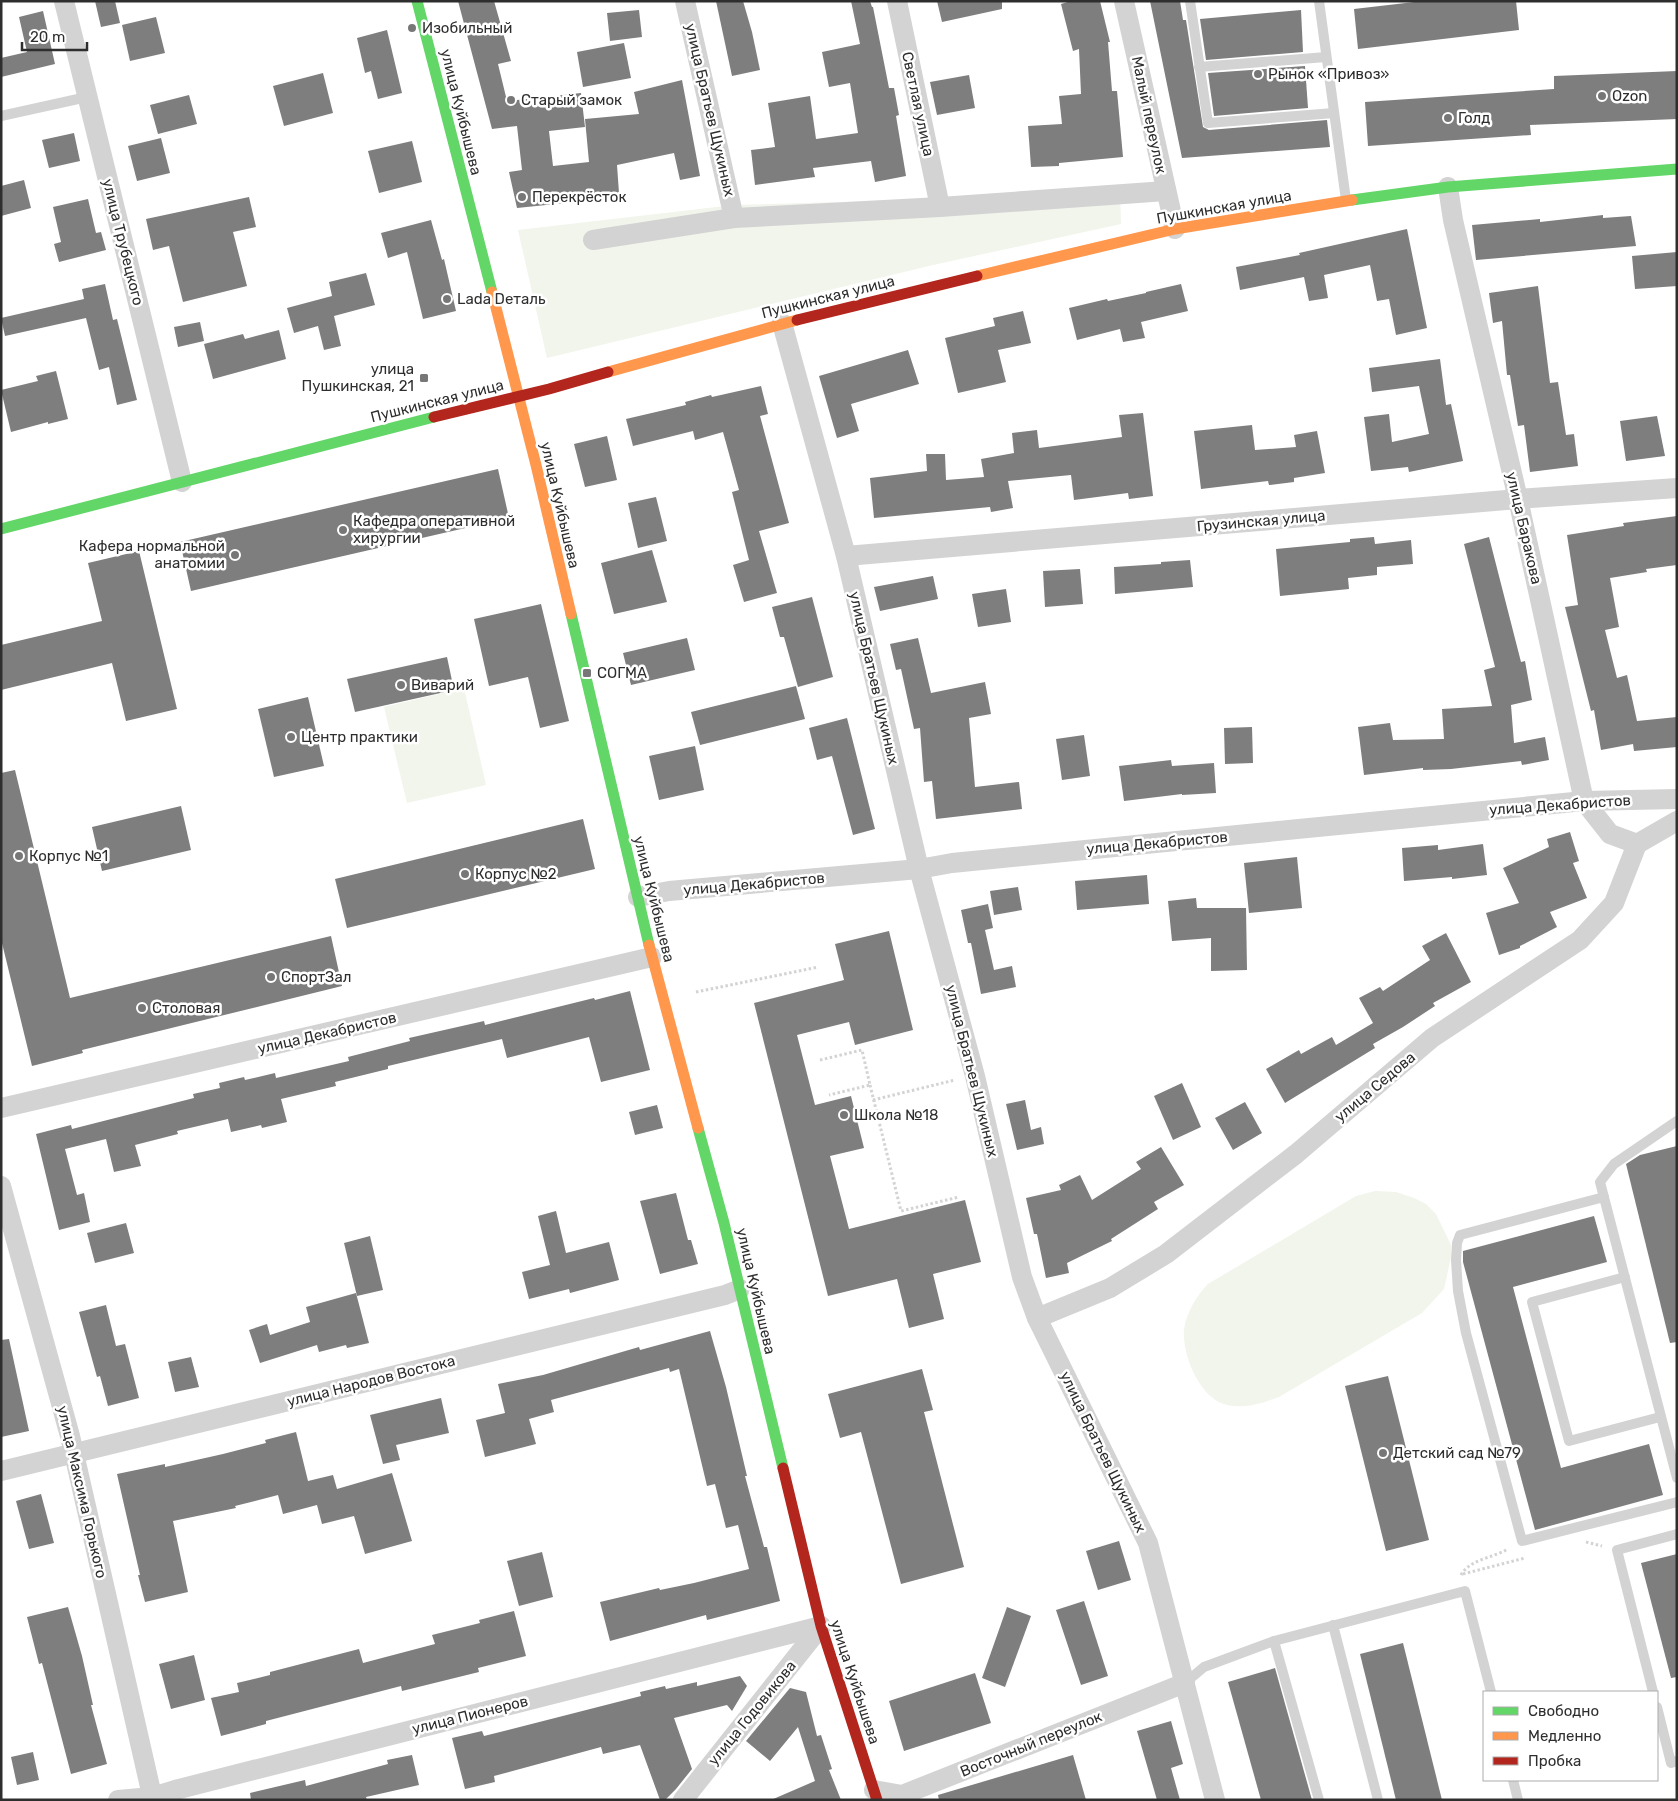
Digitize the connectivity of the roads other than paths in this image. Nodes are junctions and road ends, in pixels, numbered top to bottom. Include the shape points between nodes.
1 (64, 1) edge
2 (417, 1) edge
3 (685, 1) edge
4 (897, 1) edge
5 (1124, 1) edge
6 (1190, 1) edge
7 (1319, 1) edge
8 (1326, 56) junction
9 (1199, 66) junction
10 (87, 97) junction
11 (1334, 113) junction
12 (1, 116) edge
13 (1677, 169) edge
14 (1448, 187) junction
15 (1166, 192) junction
16 (1346, 201) junction
17 (940, 207) junction
18 (734, 218) junction
19 (1175, 229) junction
20 (593, 240) dead end
21 (782, 323) junction
22 (518, 396) junction
23 (182, 482) junction
24 (1677, 488) edge
25 (1518, 499) junction
26 (1, 529) edge
27 (846, 556) junction
28 (1677, 799) edge
29 (1584, 801) junction
30 (1677, 821) edge
31 (1637, 844) junction
32 (919, 870) junction
33 (638, 898) junction
34 (652, 958) junction
35 (1, 1108) edge
36 (1677, 1121) edge
37 (1, 1186) edge
38 (1604, 1197) junction
39 (1625, 1277) junction
40 (740, 1288) junction
41 (1037, 1318) junction
42 (1660, 1417) junction
43 (73, 1453) junction
44 (1, 1471) edge
45 (1677, 1478) edge
46 (1677, 1502) edge
47 (1677, 1534) edge
48 (1333, 1625) junction
49 (821, 1626) junction
50 (1274, 1641) junction
51 (1185, 1683) junction
52 (1491, 1691) edge
53 (1653, 1691) edge
54 (1658, 1711) edge
55 (1677, 1761) edge
56 (1513, 1781) edge
57 (876, 1795) edge
58 (152, 1799) edge
59 (118, 1800) edge
60 (683, 1800) edge
61 (1215, 1800) edge
62 (1319, 1800) edge
63 (1378, 1800) edge
64 (1518, 1800) edge

1 - 10 street, улица Трубецкого
2 - 22 street, улица Куйбышева
3 - 18 street, улица Братьев Щукиных
4 - 17 street, Светлая улица
5 - 15 street, Малый переулок
6 - 9 lane
7 - 8 lane
8 - 9 lane
8 - 11 lane
9 - 11 lane via 1208,123
10 - 12 lane
10 - 23 street, улица Трубецкого
11 - 16 lane
13 - 14 street, Пушкинская улица
14 - 16 street, Пушкинская улица
14 - 25 street, улица Баракова
15 - 17 street
15 - 19 street, Малый переулок
16 - 19 street, Пушкинская улица
17 - 18 street
18 - 20 street
19 - 21 street, Пушкинская улица
21 - 22 street, Пушкинская улица
21 - 27 street, улица Братьев Щукиных
22 - 23 street, Пушкинская улица
22 - 33 street, улица Куйбышева
23 - 26 street, Пушкинская улица
24 - 25 street, Грузинская улица
25 - 27 street, Грузинская улица
25 - 29 street, улица Баракова
27 - 32 street, улица Братьев Щукиных
28 - 29 street, улица Декабристов
29 - 31 street, улица Баракова via 1610,834
29 - 32 street, улица Декабристов via 952,863
30 - 31 street
31 - 41 street, улица Седова via 1614,903 1580,940 1432,1038 1296,1154 1166,1254 1110,1288
32 - 33 street, улица Декабристов via 670,892
32 - 41 street, улица Братьев Щукиных via 975,1076 1022,1277
33 - 34 street, улица Куйбышева
34 - 35 street, улица Декабристов
34 - 40 street, улица Куйбышева
36 - 38 lane via 1614,1164 1600,1182
37 - 43 street, улица Максима Горького
38 - 39 lane
38 - 46 lane via 1460,1235 1456,1260 1466,1333 1522,1541
39 - 42 lane
39 - 42 lane via 1532,1302 1569,1441
40 - 43 street, улица Народов Востока via 725,1295
40 - 49 street, улица Куйбышева
41 - 51 street, улица Братьев Щукиных via 1148,1543
42 - 45 lane
43 - 44 street, улица Народов Востока
43 - 58 street, улица Максима Горького
47 - 53 lane via 1617,1550
48 - 50 lane
48 - 52 lane via 1465,1591
48 - 63 lane
49 - 57 street, улица Куйбышева
49 - 58 street, улица Пионеров via 185,1787
49 - 60 street, улица Годовикова
50 - 51 lane via 1204,1667
50 - 62 lane
51 - 57 street, Восточный переулок via 902,1795
51 - 61 street, улица Братьев Щукиных
54 - 55 lane via 1671,1763
56 - 64 lane
58 - 59 street, улица Пионеров

